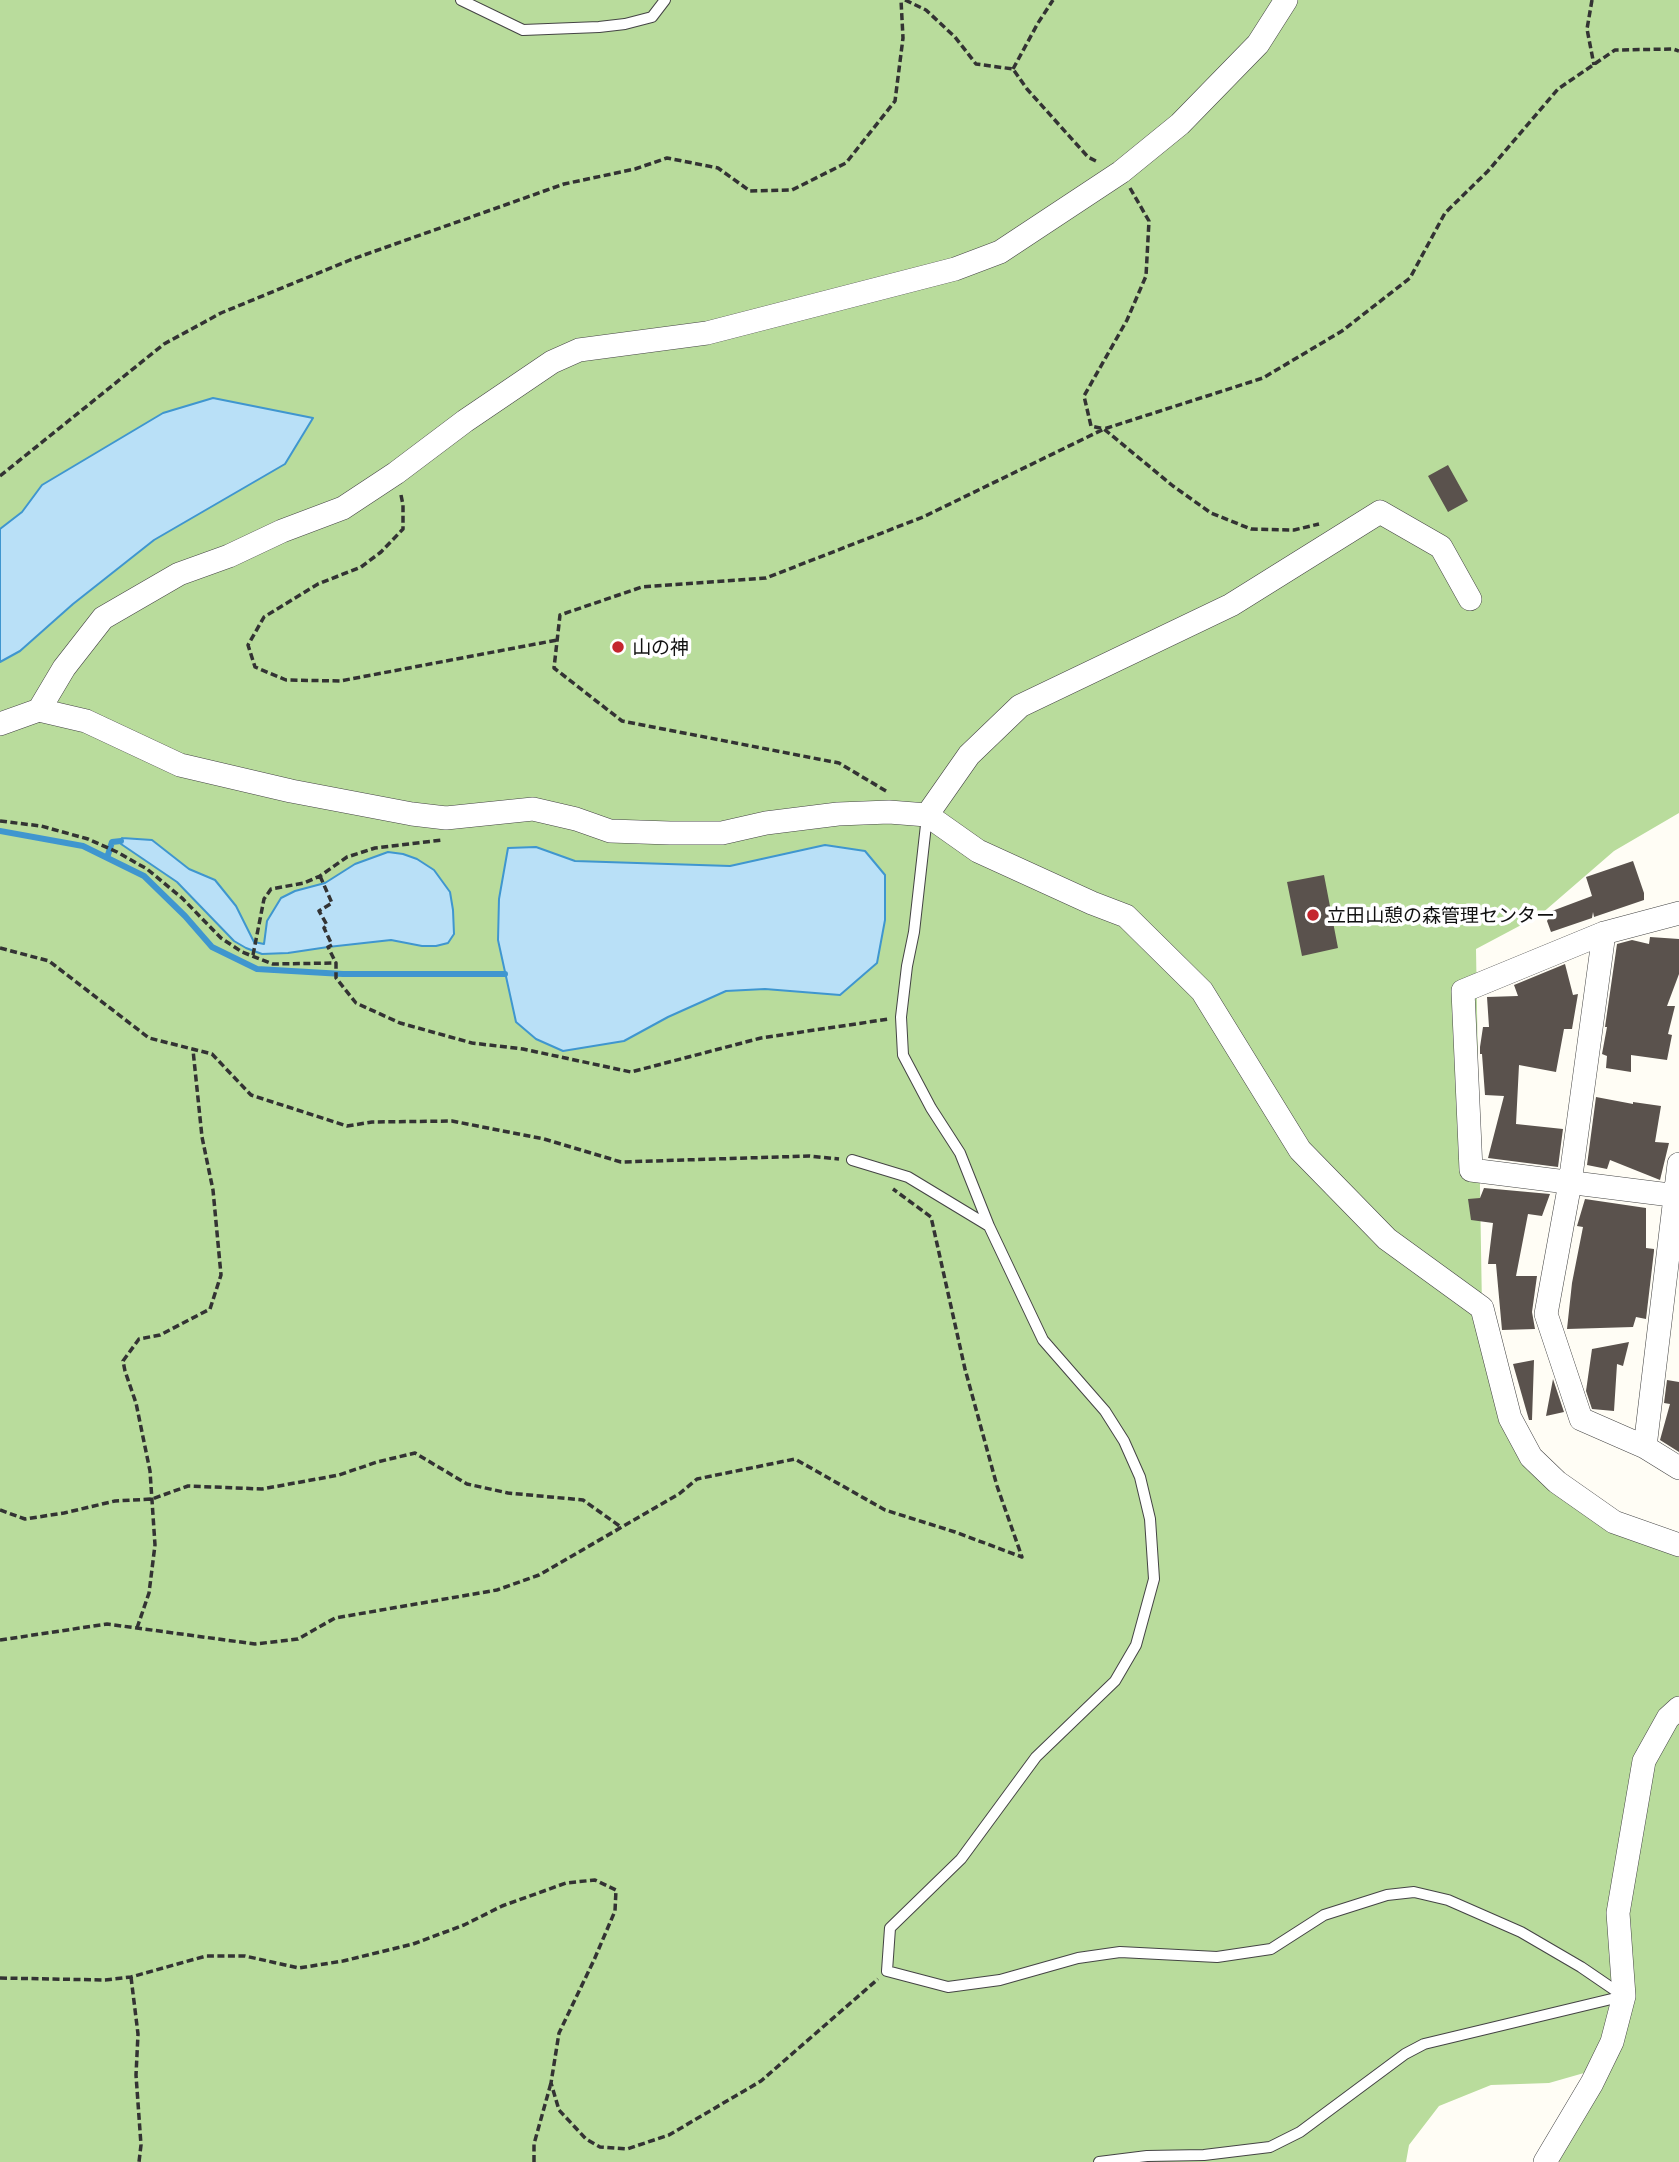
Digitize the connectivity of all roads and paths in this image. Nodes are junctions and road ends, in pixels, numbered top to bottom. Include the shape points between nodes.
1 (461, 0) edge
2 (665, 0) edge
3 (903, 0) edge
4 (1053, 0) edge
5 (1286, 0) edge
6 (1592, 0) edge
7 (1679, 51) edge
8 (1594, 65) junction
9 (1013, 69) junction
10 (1121, 172) junction
11 (1104, 429) junction
12 (396, 473) junction
13 (0, 476) edge
14 (1319, 524) dead end
15 (1470, 599) dead end
16 (557, 640) junction
17 (39, 710) junction
18 (0, 724) edge
19 (894, 796) dead end
20 (927, 815) junction
21 (0, 821) edge
22 (450, 838) dead end
23 (320, 876) junction
24 (1679, 913) edge
25 (1604, 933) junction
26 (0, 948) edge
27 (253, 956) junction
28 (336, 963) junction
29 (901, 1017) junction
30 (193, 1050) junction
31 (852, 1160) joint
32 (1679, 1164) edge
33 (884, 1182) dead end
34 (1570, 1182) junction
35 (1677, 1195) edge
36 (989, 1226) junction
37 (1645, 1447) junction
38 (1679, 1468) edge
39 (152, 1499) junction
40 (0, 1510) edge
41 (621, 1527) junction
42 (1679, 1545) edge
43 (137, 1628) junction
44 (0, 1640) edge
45 (1679, 1708) edge
46 (887, 1970) junction
47 (131, 1977) junction
48 (0, 1978) edge
49 (1624, 1996) junction
50 (551, 2082) junction
51 (139, 2162) edge
52 (534, 2162) edge
53 (1099, 2162) edge
54 (1545, 2162) edge

1 - 2 lane via 523,30 625,24 652,17
3 - 9 path via 926,10 976,64
3 - 13 path via 895,101 846,163 792,190 750,191 718,168 667,158 564,184 350,260 221,313 164,344
4 - 9 path
5 - 10 street via 1258,44 1180,124
6 - 8 path via 1587,29
7 - 8 path via 1615,50
8 - 11 path via 1558,89 1445,213 1410,278 1342,331 1263,378
9 - 10 path via 1088,158
10 - 11 path via 1149,221 1146,276 1084,396 1091,426
10 - 12 street via 1000,252 955,269 707,333 579,350 552,362 464,421
11 - 14 path via 1211,513 1251,529 1294,530
11 - 16 path via 923,517 766,578 642,587 560,615
12 - 16 path via 403,529 361,567 318,584 264,617 248,645 255,667 286,680 340,681
12 - 17 street via 343,508 179,574 103,618
15 - 20 street via 1441,547 1380,512 1231,605 1020,706 969,755
16 - 19 path via 554,668 622,721 839,763
17 - 18 street
17 - 20 street via 86,721 180,765 412,814 446,818 533,809 610,831 670,833 722,833 838,814
20 - 29 lane
20 - 42 street via 978,850 1126,916 1202,991 1300,1150 1387,1239 1482,1308 1510,1418 1531,1457 1557,1482 1614,1522
21 - 27 path via 41,826 104,845 147,869 221,938
22 - 23 path via 375,848 347,857
23 - 27 path via 271,889 264,899
23 - 28 path via 332,903 319,911
24 - 25 street
25 - 34 street
25 - 34 street via 1463,991 1471,1170
26 - 30 path via 49,961 149,1038
27 - 28 path via 273,964
28 - 29 path via 336,978 356,1003 400,1023 472,1043 631,1072 761,1038
29 - 36 lane via 903,1055 960,1153
30 - 31 path via 212,1054 251,1095 347,1126 452,1121 544,1139 621,1162 809,1156
30 - 39 path via 221,1275 210,1309 160,1335 139,1339 123,1361 136,1403
31 - 36 lane via 908,1177
32 - 35 street
33 - 41 path via 931,1217 968,1382 1022,1557 885,1510 794,1459 697,1479
34 - 35 street
34 - 37 street via 1546,1314 1581,1419
35 - 37 street
36 - 46 lane via 1043,1340 1105,1410 1124,1441 1140,1477 1147,1509 1154,1579 1136,1646 1115,1681 1036,1758 961,1859 890,1928
37 - 38 street
39 - 40 path via 25,1519
39 - 41 path via 188,1486 262,1489 339,1475 415,1453 467,1484 583,1500
39 - 43 path via 155,1545 149,1593
41 - 43 path via 539,1576 497,1590 335,1618 298,1639 255,1644
43 - 44 path via 107,1624
45 - 49 street via 1668,1718 1644,1760 1618,1913
46 - 49 lane via 948,1987 1000,1980 1078,1958 1120,1952 1217,1957 1271,1949 1324,1915 1387,1895 1415,1892 1448,1900 1521,1931
46 - 50 path via 761,2081 669,2135 638,2146 600,2147 586,2139 559,2110
47 - 48 path
47 - 50 path via 206,1956 245,1956 299,1968 343,1961 413,1944 566,1883 595,1880 616,1890 615,1911 559,2033
47 - 51 path via 138,2034
49 - 53 lane via 1424,2043 1300,2132 1270,2147
49 - 54 street via 1612,2042
50 - 52 path via 534,2144

